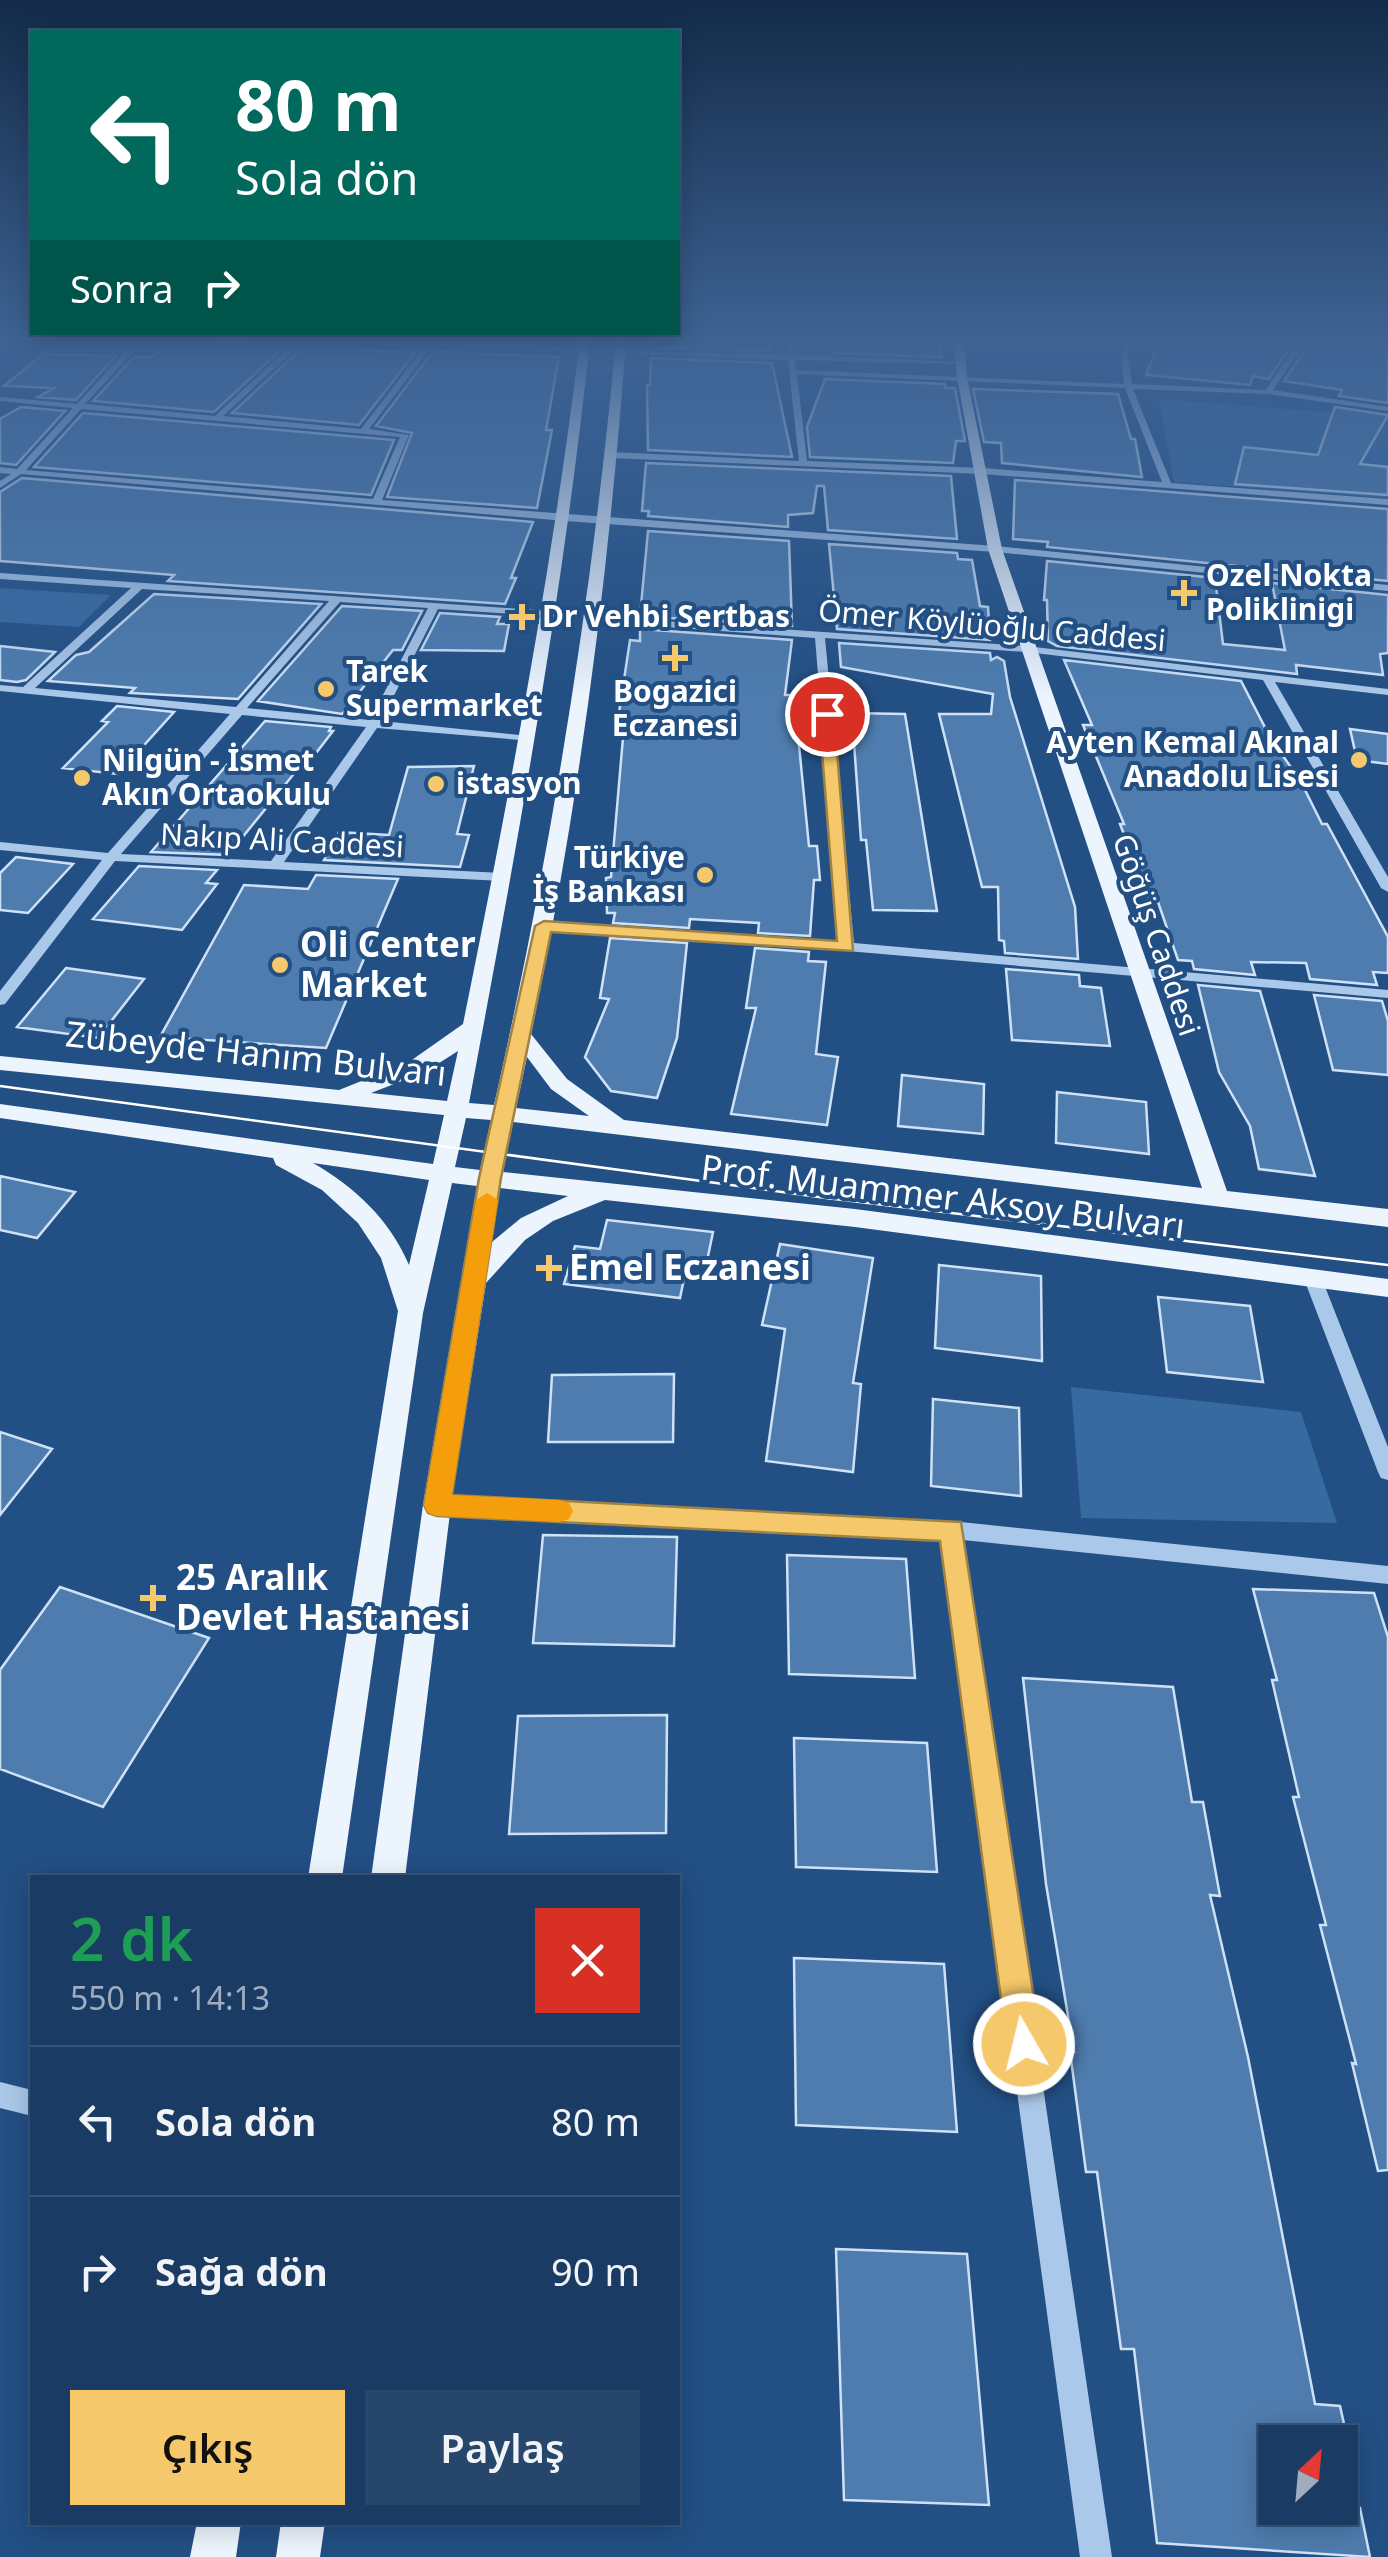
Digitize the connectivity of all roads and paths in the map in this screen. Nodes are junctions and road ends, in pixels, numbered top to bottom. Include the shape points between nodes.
1 (29, 459) edge
2 (395, 459) edge
3 (571, 459) edge
4 (611, 459) edge
5 (730, 459) edge
6 (980, 459) edge
7 (1157, 459) edge
8 (803, 462) joint
9 (0, 470) edge
10 (983, 471) junction
11 (18, 472) junction
12 (0, 485) edge
13 (1168, 486) junction
14 (1388, 502) edge
15 (376, 503) junction
16 (565, 518) junction
17 (606, 521) junction
18 (995, 549) junction
19 (0, 576) edge
20 (137, 588) junction
21 (1388, 588) edge
22 (338, 599) junction
23 (434, 606) junction
24 (546, 613) junction
25 (590, 619) junction
26 (820, 636) junction
27 (1026, 649) junction
28 (1266, 676) junction
29 (0, 688) edge
30 (26, 690) junction
31 (1388, 692) edge
32 (242, 710) junction
33 (374, 724) junction
34 (529, 740) junction
35 (0, 846) edge
36 (111, 857) junction
37 (276, 865) junction
38 (502, 877) junction
39 (1388, 888) edge
40 (544, 926) junction
41 (847, 947) junction
42 (1140, 973) junction
43 (1388, 994) edge
44 (0, 1000) edge
45 (475, 1024) junction
46 (521, 1035) junction
47 (0, 1063) edge
48 (327, 1096) junction
49 (457, 1109) junction
50 (0, 1111) edge
51 (505, 1114) junction
52 (624, 1128) junction
53 (251, 1147) junction
54 (443, 1174) junction
55 (490, 1178) junction
56 (602, 1193) junction
57 (1218, 1200) junction
58 (1388, 1218) edge
59 (1313, 1279) junction
60 (475, 1283) junction
61 (1388, 1288) edge
62 (410, 1314) junction
63 (1388, 1472) edge
64 (437, 1505) junction
65 (951, 1530) junction
66 (1388, 1575) edge
67 (324, 1875) edge
68 (388, 1875) edge
69 (0, 2095) edge
70 (30, 2102) edge
71 (219, 2525) edge
72 (303, 2525) edge
73 (214, 2557) edge
74 (298, 2557) edge
75 (1096, 2557) edge

1 - 11 street
2 - 15 street
3 - 16 main road
4 - 17 main road
5 - 8 street
6 - 10 main road, Göğüş Caddesi
7 - 13 street
8 - 10 street
9 - 11 street
10 - 13 street
10 - 18 main road, Göğüş Caddesi
11 - 12 street
11 - 15 street
13 - 14 street
15 - 16 street
16 - 17 street
16 - 24 main road
17 - 18 street
17 - 25 main road
18 - 21 street
18 - 27 main road, Göğüş Caddesi
19 - 20 street
20 - 22 street
20 - 30 street
22 - 23 street
22 - 32 street
23 - 24 street
23 - 33 street
24 - 34 main road
25 - 26 street, Ömer Köylüoğlu Caddesi
25 - 40 main road
26 - 27 street, Ömer Köylüoğlu Caddesi
26 - 41 street
27 - 28 street, Ömer Köylüoğlu Caddesi
27 - 42 main road, Göğüş Caddesi
28 - 31 street, Ömer Köylüoğlu Caddesi
28 - 39 street
29 - 30 street
30 - 32 street
32 - 33 street
32 - 36 street
33 - 34 street
33 - 37 street
34 - 38 main road
35 - 36 street, Nakıp Ali Caddesi
36 - 37 street, Nakıp Ali Caddesi
36 - 44 street
37 - 38 street, Nakıp Ali Caddesi
38 - 45 main road
40 - 41 street
40 - 46 main road
41 - 42 street
42 - 43 street
42 - 57 main road, Göğüş Caddesi
45 - 48 main road via 410,1072
45 - 49 main road
46 - 51 main road
46 - 52 main road via 559,1084
47 - 48 main road, Zübeyde Hanım Bulvarı
48 - 49 main road, Zübeyde Hanım Bulvarı
49 - 51 main road, Zübeyde Hanım Bulvarı
49 - 54 main road
50 - 53 main road
51 - 52 main road, Prof. Muammer Aksoy Bulvarı
51 - 55 main road
52 - 57 main road, Prof. Muammer Aksoy Bulvarı
53 - 54 main road
53 - 62 main road via 314,1173 365,1213 395,1259
54 - 55 main road
54 - 62 main road
55 - 56 main road, Prof. Muammer Aksoy Bulvarı
55 - 60 main road
56 - 59 main road, Prof. Muammer Aksoy Bulvarı via 855,1218
56 - 60 main road via 519,1228
57 - 58 main road, Prof. Muammer Aksoy Bulvarı
59 - 61 main road, Prof. Muammer Aksoy Bulvarı
59 - 63 street
60 - 64 main road
62 - 67 main road
64 - 65 street
64 - 68 main road
65 - 66 street
65 - 75 street
69 - 70 street
71 - 73 main road
72 - 74 main road

